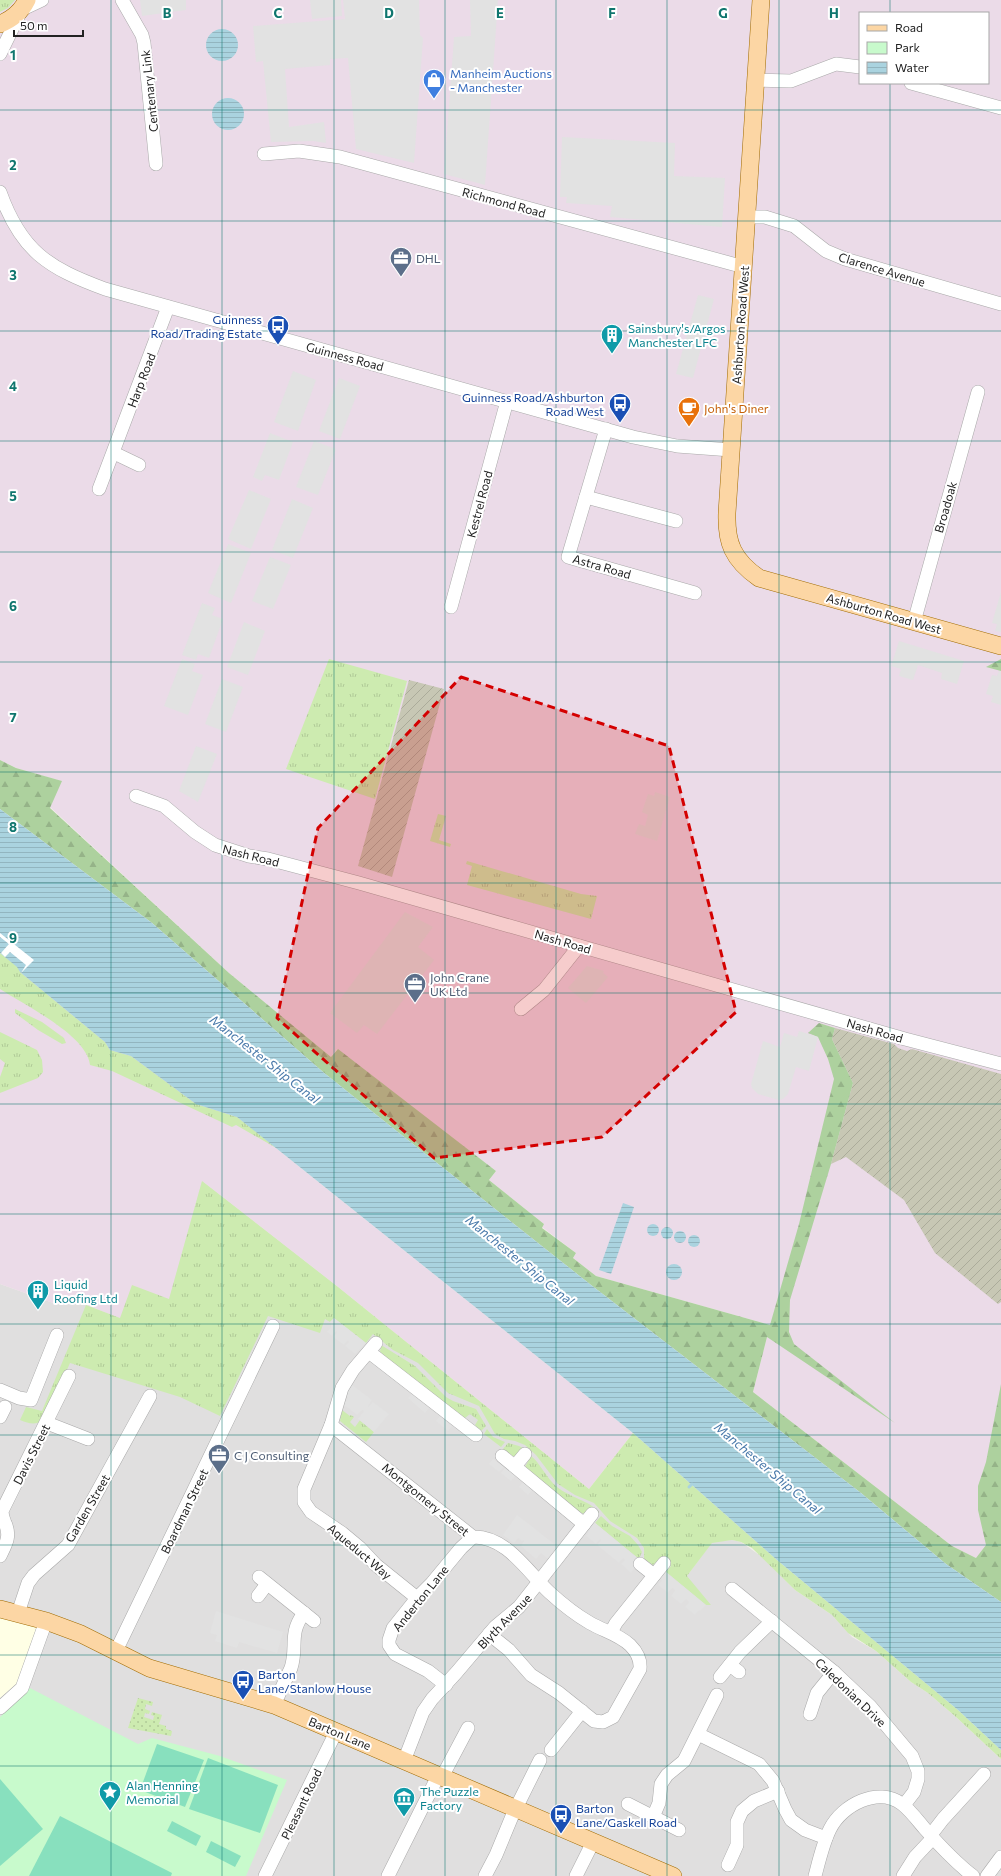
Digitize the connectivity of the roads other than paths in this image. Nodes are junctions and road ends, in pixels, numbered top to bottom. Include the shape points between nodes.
1 (42, 0) edge
2 (122, 0) edge
3 (761, 0) edge
4 (24, 7) edge
5 (0, 24) edge
6 (0, 54) edge
7 (859, 67) edge
8 (756, 80) junction
9 (915, 84) edge
10 (1001, 108) edge
11 (264, 154) dead end
12 (156, 164) dead end
13 (0, 192) edge
14 (747, 217) junction
15 (744, 267) junction
16 (1001, 304) edge
17 (168, 307) junction
18 (978, 392) dead end
19 (507, 401) junction
20 (606, 429) junction
21 (731, 450) junction
22 (114, 453) junction
23 (139, 465) dead end
24 (99, 489) dead end
25 (586, 497) junction
26 (676, 521) dead end
27 (695, 593) dead end
28 (451, 607) dead end
29 (914, 622) junction
30 (1001, 646) edge
31 (136, 796) dead end
32 (579, 946) junction
33 (521, 1009) dead end
34 (1001, 1064) edge
35 (273, 1326) dead end
36 (57, 1335) dead end
37 (69, 1376) dead end
38 (0, 1390) edge
39 (150, 1396) dead end
40 (46, 1423) junction
41 (331, 1425) junction
42 (476, 1435) dead end
43 (88, 1439) dead end
44 (526, 1454) dead end
45 (502, 1456) dead end
46 (515, 1466) junction
47 (473, 1537) junction
48 (0, 1556) edge
49 (664, 1563) dead end
50 (640, 1564) dead end
51 (654, 1575) junction
52 (540, 1582) junction
53 (732, 1589) dead end
54 (258, 1596) dead end
55 (417, 1598) junction
56 (0, 1609) edge
57 (18, 1613) junction
58 (46, 1621) junction
59 (772, 1621) junction
60 (611, 1632) junction
61 (489, 1634) junction
62 (116, 1652) junction
63 (834, 1672) junction
64 (720, 1677) dead end
65 (446, 1685) junction
66 (717, 1695) dead end
67 (274, 1705) junction
68 (0, 1708) edge
69 (582, 1711) junction
70 (810, 1714) dead end
71 (468, 1728) dead end
72 (336, 1732) junction
73 (698, 1734) junction
74 (551, 1750) dead end
75 (540, 1760) dead end
76 (404, 1761) junction
77 (984, 1774) dead end
78 (440, 1777) junction
79 (778, 1791) junction
80 (628, 1804) dead end
81 (904, 1805) junction
82 (516, 1810) junction
83 (653, 1817) junction
84 (679, 1830) dead end
85 (932, 1836) junction
86 (826, 1838) junction
87 (593, 1842) junction
88 (1001, 1857) edge
89 (728, 1864) dead end
90 (265, 1876) edge
91 (388, 1876) edge
92 (485, 1876) edge
93 (576, 1876) edge
94 (671, 1876) edge
95 (815, 1876) edge
96 (903, 1876) edge
97 (973, 1876) edge
98 (987, 1876) edge

1 - 4 street
2 - 12 street, Centenary Link via 144,43
3 - 8 main road, Ashburton Road West
4 - 5 main road via 11,19
4 - 6 street
7 - 8 street via 836,64 791,81
8 - 14 main road, Ashburton Road West
9 - 10 street
11 - 15 street, Richmond Road via 298,151 340,157
13 - 17 street, Guinness Road via 24,241 52,266 104,289
14 - 15 main road, Ashburton Road West
14 - 16 street, Clarence Avenue via 765,217 794,226 826,251 845,259
15 - 21 main road, Ashburton Road West
17 - 19 street, Guinness Road
17 - 22 street, Harp Road
18 - 29 street, Broadoak
19 - 20 street, Guinness Road
19 - 28 street, Kestrel Road
20 - 21 street, Guinness Road via 677,446
20 - 25 street, Astra Road
21 - 29 main road, Ashburton Road West via 726,530 728,542 749,571 759,578
22 - 23 street
22 - 24 street, Harp Road
25 - 26 street
25 - 27 street, Astra Road via 568,557
29 - 30 main road, Ashburton Road West
31 - 32 street, Nash Road via 164,806 215,845
32 - 33 street via 544,990
32 - 34 street, Nash Road
35 - 62 street, Boardman Street
36 - 38 street via 31,1400
37 - 40 street, Davis Street
39 - 57 street, Garden Street via 68,1545 28,1583
40 - 43 street
40 - 48 street, Davis Street via 2,1511 9,1532
41 - 42 street, Aqueduct Way via 342,1388 353,1370 373,1347 469,1423
41 - 47 street, Montgomery Street
41 - 55 street, Aqueduct Way via 304,1490 307,1508 355,1543 376,1565
44 - 46 street
45 - 46 street, Blyth Avenue
46 - 52 street, Blyth Avenue via 588,1519
47 - 52 street, Montgomery Street via 496,1542 529,1569
47 - 55 street, Anderton Lane
49 - 51 street
50 - 51 street
51 - 60 street
52 - 60 street, Montgomery Street via 580,1616
52 - 61 street, Blyth Avenue via 519,1607
53 - 59 street, Caledonian Drive via 747,1594
54 - 67 street via 263,1580 309,1617 295,1629 293,1662
55 - 65 street, Anderton Lane via 393,1628 389,1645 399,1658 428,1671
56 - 57 main road, Barton Lane
57 - 58 main road, Barton Lane
58 - 62 main road, Barton Lane via 81,1634
58 - 68 street via 22,1688
59 - 63 street, Caledonian Drive
59 - 64 street via 735,1668
60 - 69 street, Montgomery Street via 636,1652 641,1663 640,1669 613,1717 599,1722
61 - 65 street, Blyth Avenue
61 - 69 street via 509,1650 531,1675
62 - 67 main road, Barton Lane via 149,1668
63 - 70 street via 809,1699
63 - 81 street, Caledonian Drive via 870,1706 912,1756 918,1771 918,1779 914,1792
65 - 76 street, Blyth Avenue via 423,1712
66 - 73 street via 704,1708
67 - 72 main road, Barton Lane
69 - 74 street
71 - 78 street
72 - 76 main road, Barton Lane
72 - 90 street, Pleasant Road
73 - 79 street via 759,1764
73 - 83 street via 684,1761 663,1779 659,1789 658,1806
75 - 82 street
76 - 78 main road, Barton Lane
77 - 85 street via 943,1819
78 - 82 main road, Barton Lane
78 - 91 street
79 - 86 street via 791,1820 805,1830
79 - 89 street via 754,1801 742,1811 737,1822 738,1855
80 - 83 street
81 - 85 street
81 - 86 street via 885,1797 861,1801 834,1821
82 - 87 main road, Barton Lane
82 - 92 street
83 - 84 street
85 - 96 street via 915,1856
85 - 97 street via 952,1859
86 - 95 street
87 - 93 street
87 - 94 main road, Barton Lane
88 - 98 street

